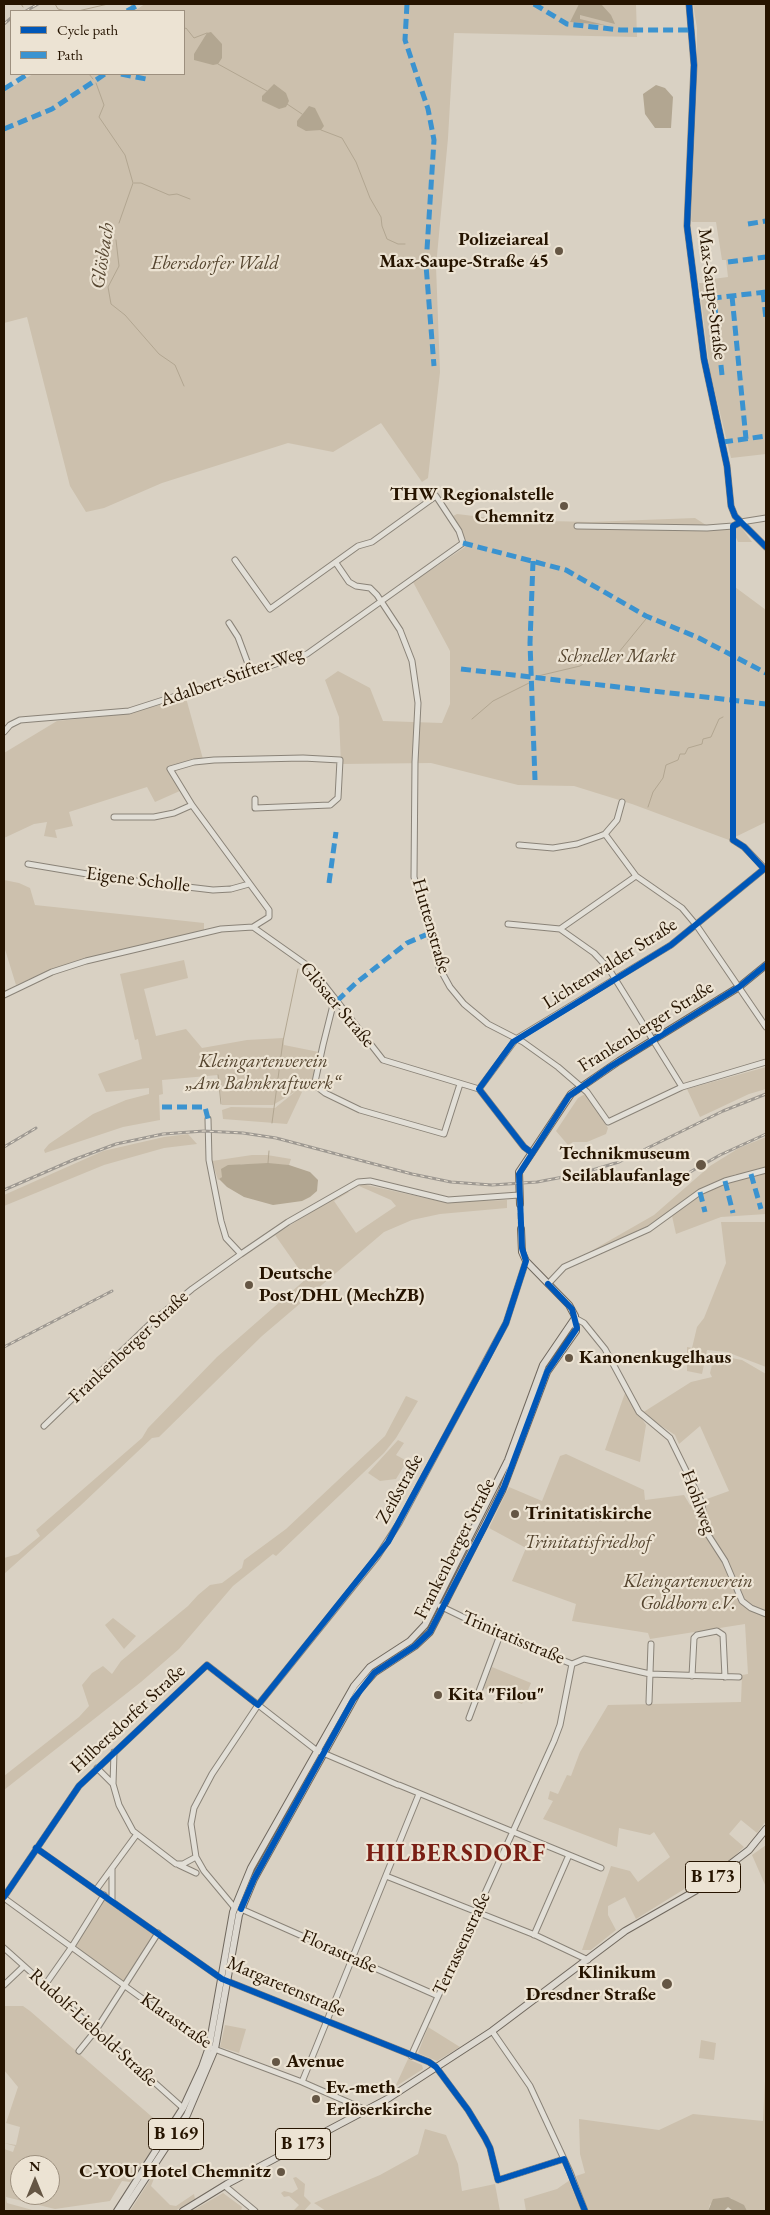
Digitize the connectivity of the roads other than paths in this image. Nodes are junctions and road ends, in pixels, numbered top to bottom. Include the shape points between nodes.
1 (689, 4) edge
2 (766, 518) edge
3 (741, 522) junction
4 (577, 526) dead end
5 (766, 547) edge
6 (235, 560) dead end
7 (336, 563) junction
8 (382, 601) junction
9 (229, 623) dead end
10 (251, 672) junction
11 (4, 732) edge
12 (255, 799) dead end
13 (622, 802) dead end
14 (192, 805) junction
15 (114, 817) dead end
16 (605, 834) junction
17 (733, 840) dead end
18 (519, 845) dead end
19 (28, 864) dead end
20 (765, 869) edge
21 (636, 876) junction
22 (249, 884) junction
23 (508, 924) dead end
24 (697, 926) junction
25 (253, 928) junction
26 (560, 929) junction
27 (766, 965) edge
28 (617, 980) junction
29 (740, 987) junction
30 (4, 995) edge
31 (337, 1001) junction
32 (766, 1027) edge
33 (516, 1039) junction
34 (654, 1040) junction
35 (766, 1062) edge
36 (460, 1084) junction
37 (580, 1086) junction
38 (682, 1087) junction
39 (479, 1089) junction
40 (208, 1119) dead end
41 (532, 1153) junction
42 (766, 1170) edge
43 (520, 1196) junction
44 (520, 1204) tunnel mouth
45 (521, 1229) tunnel mouth
46 (241, 1254) junction
47 (526, 1261) junction
48 (548, 1284) junction
49 (575, 1318) junction
50 (44, 1426) dead end
51 (435, 1604) junction
52 (443, 1608) junction
53 (766, 1614) edge
54 (500, 1635) junction
55 (651, 1644) dead end
56 (572, 1664) junction
57 (650, 1674) junction
58 (692, 1676) junction
59 (725, 1677) junction
60 (739, 1677) dead end
61 (649, 1702) dead end
62 (258, 1705) junction
63 (470, 1718) dead end
64 (316, 1750) junction
65 (114, 1752) junction
66 (323, 1755) junction
67 (97, 1768) junction
68 (113, 1784) junction
69 (419, 1794) junction
70 (766, 1829) edge
71 (512, 1833) junction
72 (137, 1834) junction
73 (36, 1848) junction
74 (570, 1855) junction
75 (196, 1857) junction
76 (176, 1864) junction
77 (112, 1868) junction
78 (601, 1868) dead end
79 (196, 1873) dead end
80 (386, 1876) junction
81 (96, 1890) junction
82 (104, 1895) junction
83 (4, 1898) edge
84 (112, 1901) junction
85 (237, 1908) junction
86 (477, 1912) junction
87 (158, 1933) junction
88 (534, 1935) junction
89 (4, 1948) edge
90 (71, 1948) junction
91 (352, 1958) junction
92 (588, 1960) junction
93 (24, 1966) junction
94 (224, 1980) junction
95 (45, 1984) junction
96 (4, 1985) edge
97 (125, 1985) junction
98 (438, 1996) junction
99 (325, 2021) junction
100 (96, 2030) junction
101 (492, 2031) junction
102 (212, 2048) junction
103 (79, 2051) dead end
104 (411, 2056) junction
105 (436, 2067) junction
106 (302, 2082) junction
107 (183, 2108) junction
108 (366, 2110) junction
109 (564, 2159) junction
110 (225, 2186) junction
111 (117, 2211) edge
112 (124, 2211) edge
113 (183, 2211) edge
114 (255, 2211) edge
115 (585, 2211) edge

1 - 3 street, Max-Saupe-Straße via 694,65 688,246 704,359 727,466 731,506
2 - 3 street
3 - 4 street via 733,526 707,528
3 - 5 street, Max-Saupe-Straße
6 - 7 street via 270,609
7 - 8 street via 349,582 370,588
7 - 8 street, Adalbert-Stifter-Weg via 358,546 372,542 436,496 459,531 463,543
8 - 10 street, Adalbert-Stifter-Weg via 307,654
8 - 33 street, Huttenstraße via 400,630 416,677 414,877 435,955 444,977 464,1004 488,1024
9 - 10 street
10 - 11 street, Adalbert-Stifter-Weg via 128,712 20,720
12 - 14 street via 255,808 330,805 338,798 340,760 234,759 172,767 170,772
13 - 16 street via 617,820
14 - 15 street via 154,817
14 - 22 street
16 - 18 street via 553,848
16 - 21 street
17 - 20 street
19 - 22 street, Eigene Scholle via 214,890
20 - 24 street, Lichtenwalder Straße
21 - 24 street via 682,908
21 - 26 street
22 - 25 street via 270,914
23 - 26 street
24 - 28 street, Lichtenwalder Straße
24 - 29 street
25 - 30 street via 221,929 86,961 52,972
25 - 31 street, Glösaer Straße via 311,968
26 - 28 street via 599,958
27 - 29 main road, Frankenberger Straße
28 - 33 street, Lichtenwalder Straße
28 - 34 street
29 - 32 street
29 - 34 main road, Frankenberger Straße
31 - 36 street, Glösaer Straße via 383,1060
31 - 36 street via 322,1044 315,1082 325,1093 360,1110 444,1134
33 - 37 street, Huttenstraße via 549,1060
33 - 39 street, Lichtenwalder Straße
34 - 37 main road, Frankenberger Straße
34 - 38 street
35 - 38 street
36 - 39 street, Glösaer Straße
37 - 38 street, Huttenstraße via 608,1122
37 - 41 main road, Frankenberger Straße via 569,1096
39 - 41 street
40 - 46 street via 210,1167 221,1221 226,1238
41 - 43 main road, Frankenberger Straße via 519,1174
42 - 48 street via 706,1189 649,1229 564,1267
43 - 44 main road, Frankenberger Straße
43 - 46 street, Frankenberger Straße via 448,1200 370,1181 358,1182 288,1222
45 - 47 main road via 522,1252
46 - 50 street, Frankenberger Straße via 151,1323
47 - 48 main road
47 - 62 street, Zeißstraße via 506,1323 400,1523 377,1557
48 - 49 main road via 570,1305
49 - 51 main road, Frankenberger Straße / B 169 via 543,1365 508,1460
49 - 52 main road, Frankenberger Straße / B 169 via 576,1331 547,1372 502,1491
49 - 53 street, Hohlweg via 584,1323 605,1349 639,1412 670,1438 702,1502 705,1530 725,1560 742,1601
51 - 52 street, Trinitatisstraße
51 - 64 main road, Frankenberger Straße / B 169 via 417,1634 361,1676
52 - 54 street, Trinitatisstraße
52 - 66 main road, Frankenberger Straße / B 169 via 423,1640 367,1681
54 - 56 street, Trinitatisstraße
54 - 63 street
55 - 57 street
56 - 57 street, Trinitatisstraße via 584,1658
56 - 71 street, Terrassenstraße via 560,1725
57 - 58 street, Trinitatisstraße
57 - 61 street
58 - 59 street, Trinitatisstraße
58 - 59 street via 694,1638 717,1631 723,1635
59 - 60 street, Trinitatisstraße
62 - 64 street
62 - 65 street, Hilbersdorfer Straße via 208,1664
62 - 75 street, Zeißstraße via 212,1774 194,1808 192,1824
64 - 66 street
64 - 85 main road, Frankenberger Straße / B 169 via 251,1868
65 - 67 street, Hilbersdorfer Straße
65 - 68 street
66 - 69 street
66 - 85 main road, Frankenberger Straße / B 169
67 - 68 street
67 - 73 street, Hilbersdorfer Straße via 78,1786
68 - 72 street via 124,1817
69 - 71 street
69 - 80 street
70 - 92 main road, B 173 via 749,1850 695,1891 625,1931
71 - 74 street
71 - 86 street, Terrassenstraße
72 - 76 street
72 - 77 street
73 - 81 street, Margaretenstraße
73 - 83 street, Hilbersdorfer Straße
74 - 78 street
74 - 88 street
75 - 76 street
75 - 85 street, Zeißstraße via 204,1871
76 - 79 street
77 - 81 street
77 - 84 street
80 - 86 street
80 - 91 street
81 - 82 street, Margaretenstraße
82 - 84 street, Margaretenstraße
82 - 90 street
83 - 90 street, Klarastraße
84 - 87 street, Margaretenstraße
85 - 91 street, Florastraße
85 - 94 main road, Frankenberger Straße / B 169
86 - 88 street
86 - 98 street, Terrassenstraße
87 - 94 street, Margaretenstraße
87 - 97 street
88 - 92 street
89 - 93 street, Rudolf-Liebold-Straße
90 - 95 street
90 - 97 street, Klarastraße
91 - 98 street, Florastraße
91 - 99 street
92 - 101 main road, B 173
93 - 95 street, Rudolf-Liebold-Straße
93 - 96 street
94 - 99 street, Margaretenstraße
94 - 102 main road, Frankenberger Straße / B 169
95 - 100 street, Rudolf-Liebold-Straße
97 - 100 street
97 - 102 street, Klarastraße
98 - 104 street, Terrassenstraße
99 - 104 street, Margaretenstraße
99 - 106 street
100 - 103 street
100 - 107 street, Rudolf-Liebold-Straße
101 - 105 main road, B 173
101 - 109 street via 530,2086
102 - 106 street, Klarastraße
102 - 107 main road, Frankenberger Straße / B 169
102 - 112 main road, Frankenberger Straße / B 169 via 187,2115
104 - 105 street, Margaretenstraße
105 - 108 main road, B 173
105 - 109 street via 485,2138 498,2180
106 - 108 street, Klarastraße
107 - 111 main road, Frankenberger Straße / B 169
108 - 110 main road, B 173
109 - 115 street
110 - 113 main road, B 173
110 - 114 street

